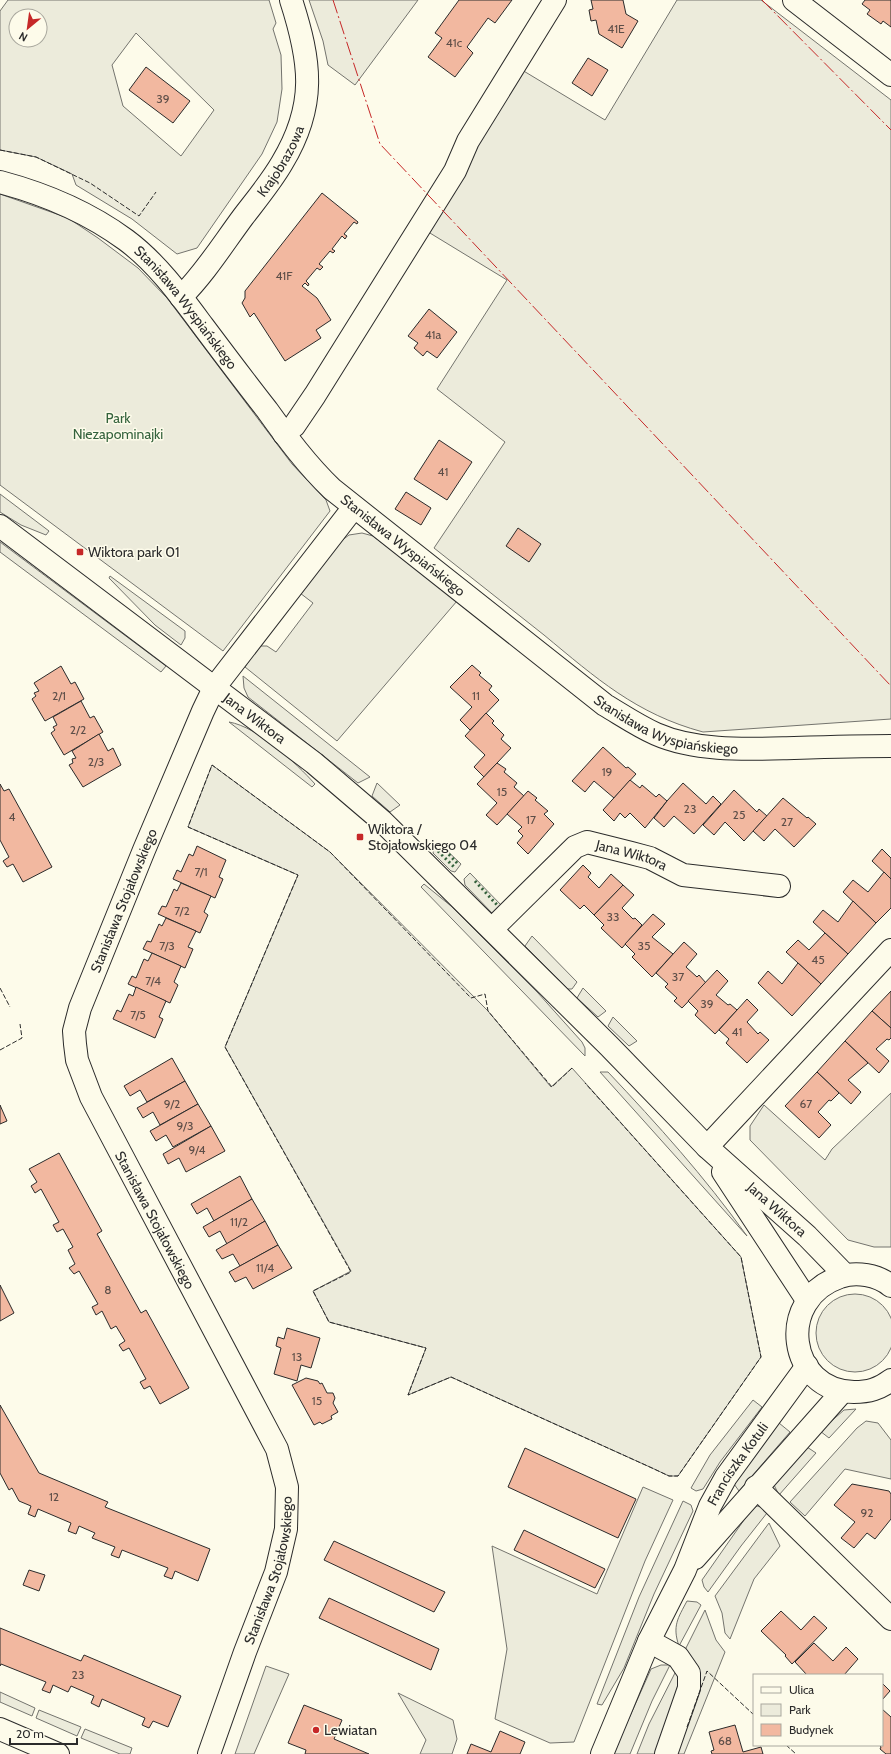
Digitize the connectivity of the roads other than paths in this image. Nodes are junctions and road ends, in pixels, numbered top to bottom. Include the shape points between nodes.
1 (291, 0) edge
2 (555, 0) edge
3 (794, 0) edge
4 (891, 75) edge
5 (0, 182) edge
6 (181, 297) junction
7 (284, 434) junction
8 (354, 507) junction
9 (0, 526) edge
10 (214, 688) junction
11 (891, 746) edge
12 (779, 886) dead end
13 (492, 929) junction
14 (891, 950) edge
15 (707, 1147) junction
16 (845, 1275) junction
17 (889, 1281) edge
18 (807, 1300) junction
19 (807, 1366) junction
20 (886, 1390) edge
21 (842, 1392) junction
22 (756, 1487) junction
23 (685, 1570) junction
24 (891, 1619) edge
25 (650, 1641) junction
26 (0, 1729) edge
27 (58, 1754) edge
28 (209, 1754) edge
29 (602, 1754) edge
30 (666, 1754) edge

1 - 6 street, Krajobrazowa via 308,70 307,95 297,135 282,164 203,272
2 - 7 street via 468,141 455,171 439,197 294,426
3 - 4 street
5 - 6 street, Stanisława Wyspiańskiego via 64,204 126,240 149,260
6 - 7 street, Stanisława Wyspiańskiego
7 - 8 street, Stanisława Wyspiańskiego via 316,474
8 - 10 street, Stanisława Stojałowskiego
8 - 11 street, Stanisława Wyspiańskiego via 606,705 657,734 686,742 742,750
9 - 10 street, Jana Wiktora
10 - 13 street, Jana Wiktora via 314,763 376,816
10 - 28 street, Stanisława Stojałowskiego via 144,850 80,1008 74,1030 77,1060 91,1097 276,1449 287,1487 286,1529 276,1572
12 - 13 street, Jana Wiktora via 683,875 650,858 587,842 575,847
13 - 15 street, Jana Wiktora
14 - 15 street
15 - 16 street, Jana Wiktora via 807,1236
15 - 18 street, Jana Wiktora
16 - 17 street via 870,1276
16 - 18 street via 833,1279
18 - 19 street via 799,1316 796,1334 799,1351
19 - 21 street via 828,1386
19 - 23 street, Franciszka Kotuli via 726,1477 710,1506
20 - 21 street
21 - 22 street, Franciszka Kotuli
22 - 23 street, Franciszka Kotuli
22 - 24 street, Franciszka Kotuli
23 - 25 street, Franciszka Kotuli
25 - 29 street, Franciszka Kotuli
25 - 30 street via 678,1657 689,1673 689,1688
26 - 27 street

